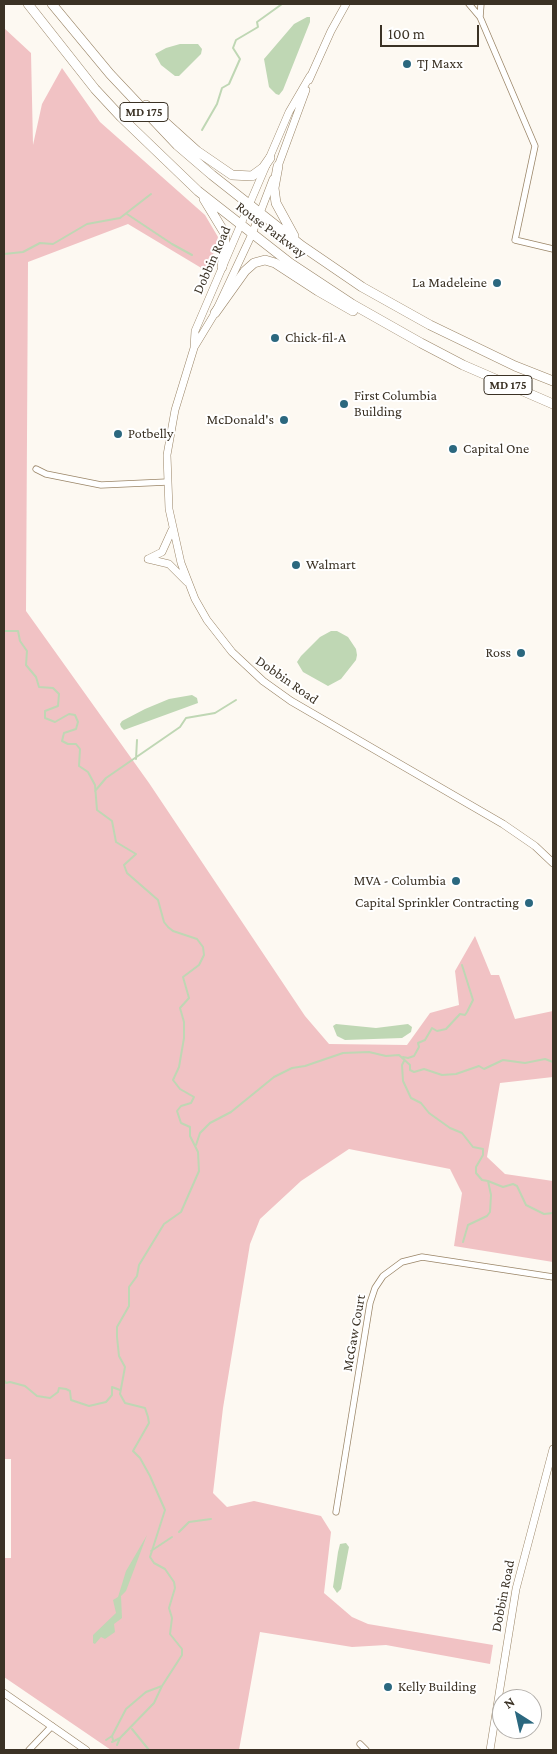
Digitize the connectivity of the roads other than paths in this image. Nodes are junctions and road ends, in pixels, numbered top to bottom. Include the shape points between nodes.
1 (28, 4) edge
2 (52, 4) edge
3 (346, 4) edge
4 (469, 4) edge
5 (481, 4) edge
6 (480, 17) junction
7 (91, 52) junction
8 (310, 76) junction
9 (270, 158) junction
10 (278, 166) junction
11 (198, 191) junction
12 (250, 206) junction
13 (260, 213) junction
14 (241, 225) junction
15 (252, 234) junction
16 (302, 246) junction
17 (553, 249) edge
18 (222, 267) junction
19 (215, 313) junction
20 (194, 348) junction
21 (463, 365) junction
22 (553, 381) edge
23 (553, 404) edge
24 (36, 469) dead end
25 (167, 482) junction
26 (172, 530) junction
27 (188, 584) junction
28 (553, 863) edge
29 (553, 1277) edge
30 (553, 1449) edge
31 (336, 1512) dead end
32 (4, 1693) edge
33 (52, 1726) junction
34 (360, 1744) dead end
35 (29, 1750) edge
36 (86, 1750) edge
37 (366, 1750) edge
38 (490, 1750) edge

1 - 11 main road, Rouse Parkway / MD 175 via 95,89
2 - 7 main road, Rouse Parkway / MD 175
3 - 8 street, Dobbin Road
4 - 6 street
5 - 6 street
6 - 17 street via 535,146 515,240
7 - 9 main road via 182,139 223,170 240,177 252,176
7 - 12 main road, Rouse Parkway / MD 175 via 177,144
8 - 9 street, Dobbin Road via 289,112
8 - 10 street, Dobbin Road
9 - 12 street, Dobbin Road
10 - 13 street, Dobbin Road
10 - 16 main road via 274,188 276,203
11 - 14 main road, Rouse Parkway / MD 175
11 - 18 main road via 224,232
12 - 13 main road, Rouse Parkway / MD 175
12 - 14 street, Dobbin Road
13 - 15 street, Dobbin Road
13 - 16 main road, Rouse Parkway / MD 175
14 - 15 main road, Rouse Parkway / MD 175
14 - 18 street, Dobbin Road
15 - 19 street, Dobbin Road
15 - 21 main road, Rouse Parkway / MD 175 via 352,304
16 - 22 main road, Rouse Parkway / MD 175 via 362,287 430,325
18 - 20 street, Dobbin Road via 195,332
19 - 20 street, Dobbin Road
19 - 21 main road via 250,266 259,261 270,261 349,309
20 - 25 street, Dobbin Road via 172,424
21 - 23 main road, Rouse Parkway / MD 175
24 - 25 street via 86,483
25 - 26 street, Dobbin Road
26 - 27 street, Dobbin Road
26 - 27 street via 162,552 148,559 169,564
27 - 28 street, Dobbin Road via 218,635 263,681 291,702 503,824
29 - 31 street, McGaw Court via 422,1257 408,1259 387,1272 375,1288 370,1303
30 - 38 street, Dobbin Road via 516,1589
32 - 33 street
33 - 35 street
33 - 36 street
34 - 37 street

